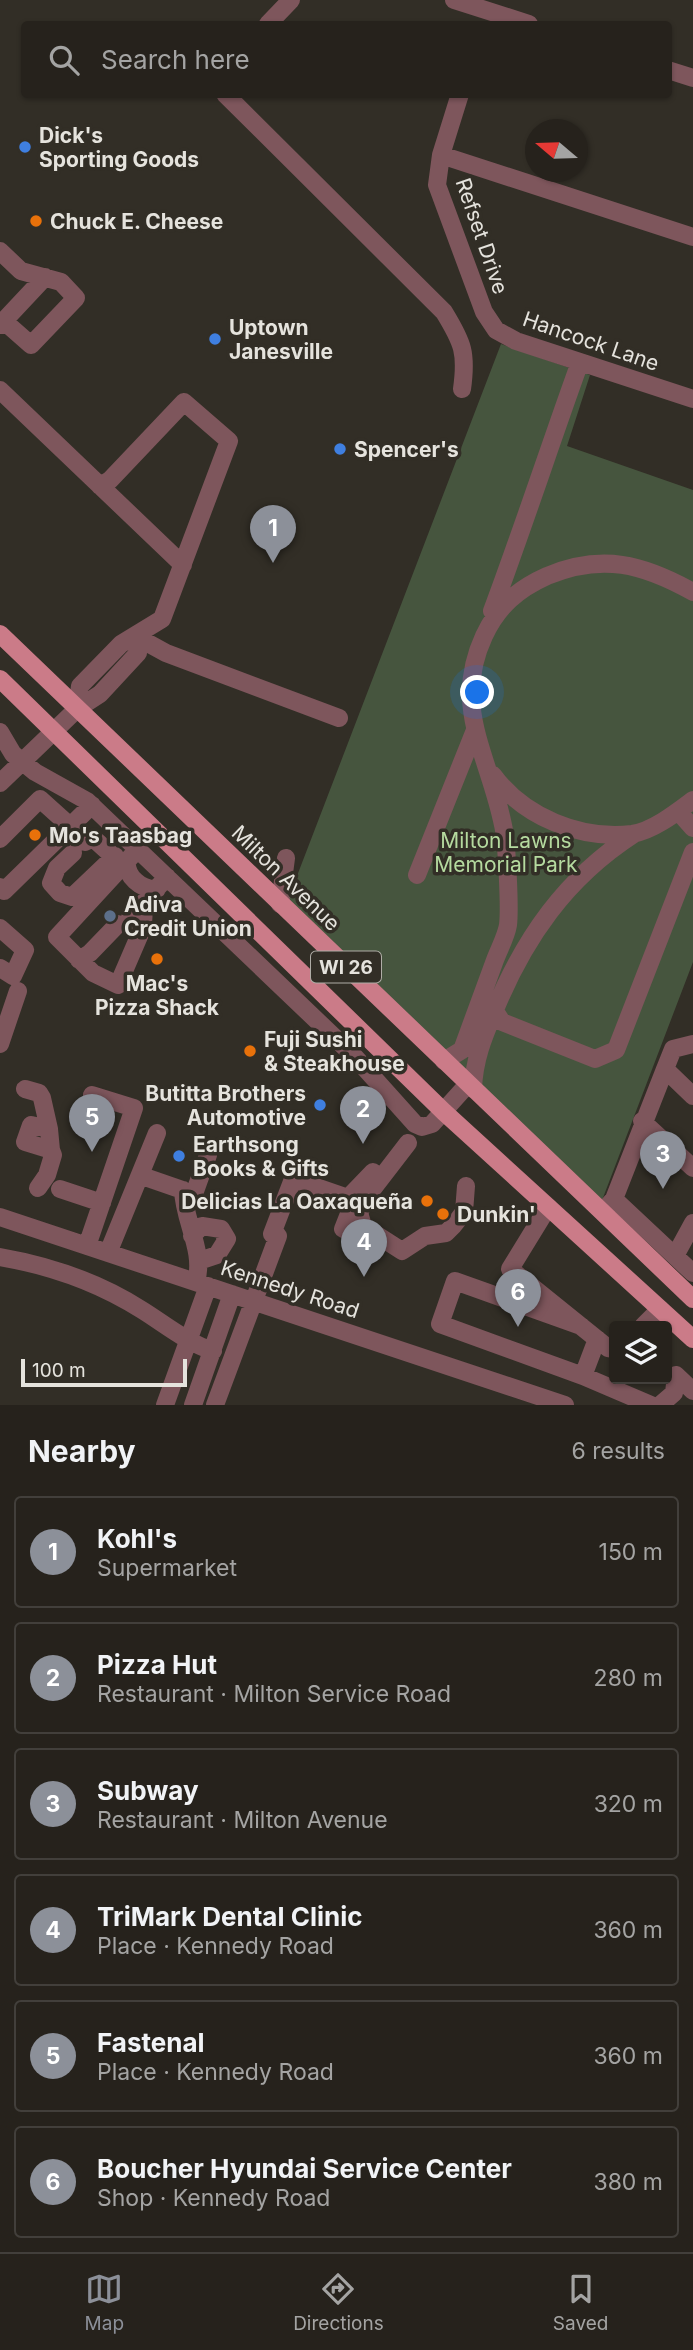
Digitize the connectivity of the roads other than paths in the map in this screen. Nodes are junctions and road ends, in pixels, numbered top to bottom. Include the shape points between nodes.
1 (291, 0) edge
2 (454, 0) edge
3 (487, 12) edge
4 (271, 21) edge
5 (518, 21) edge
6 (672, 71) edge
7 (693, 78) edge
8 (229, 98) edge
9 (459, 98) edge
10 (441, 155) junction
11 (693, 237) edge
12 (0, 251) edge
13 (45, 277) junction
14 (484, 312) joint
15 (3, 324) edge
16 (580, 362) junction
17 (462, 389) dead end
18 (0, 390) edge
19 (693, 399) edge
20 (100, 486) junction
21 (510, 562) junction
22 (183, 565) junction
23 (533, 583) junction
24 (693, 592) edge
25 (0, 634) edge
26 (135, 636) junction
27 (483, 638) junction
28 (0, 679) edge
29 (76, 709) junction
30 (339, 718) dead end
31 (475, 730) junction
32 (53, 731) junction
33 (0, 732) edge
34 (21, 761) junction
35 (489, 769) junction
36 (0, 783) edge
37 (92, 805) junction
38 (686, 805) edge
39 (527, 807) junction
40 (503, 825) junction
41 (70, 826) junction
42 (693, 828) edge
43 (634, 834) junction
44 (0, 839) edge
45 (127, 852) junction
46 (693, 852) edge
47 (286, 858) dead end
48 (417, 875) dead end
49 (162, 883) junction
50 (0, 887) edge
51 (144, 904) junction
52 (280, 904) junction
53 (508, 926) junction
54 (0, 928) edge
55 (528, 940) junction
56 (82, 962) junction
57 (0, 968) edge
58 (18, 991) dead end
59 (498, 1016) junction
60 (0, 1044) edge
61 (693, 1044) edge
62 (444, 1061) junction
63 (665, 1069) junction
64 (471, 1086) junction
65 (25, 1089) dead end
66 (92, 1095) dead end
67 (693, 1096) edge
68 (444, 1112) junction
69 (642, 1121) junction
70 (49, 1129) junction
71 (157, 1133) dead end
72 (51, 1150) junction
73 (208, 1155) dead end
74 (693, 1168) edge
75 (142, 1176) junction
76 (466, 1186) dead end
77 (359, 1187) junction
78 (37, 1188) dead end
79 (60, 1189) dead end
80 (183, 1190) junction
81 (102, 1203) junction
82 (608, 1206) junction
83 (548, 1207) junction
84 (0, 1217) edge
85 (693, 1223) edge
86 (194, 1227) junction
87 (343, 1228) dead end
88 (88, 1246) junction
89 (108, 1253) junction
90 (675, 1256) junction
91 (0, 1257) edge
92 (199, 1261) junction
93 (693, 1273) edge
94 (202, 1284) junction
95 (232, 1294) junction
96 (693, 1299) edge
97 (254, 1301) junction
98 (660, 1310) junction
99 (648, 1321) edge
100 (580, 1326) junction
101 (597, 1339) junction
102 (693, 1339) edge
103 (189, 1343) junction
104 (609, 1346) edge
105 (213, 1351) junction
106 (583, 1376) junction
107 (693, 1391) edge
108 (533, 1400) edge
109 (165, 1405) edge
110 (193, 1405) edge
111 (215, 1405) edge
112 (565, 1405) edge
113 (651, 1405) edge
114 (660, 1405) edge

1 - 4 street
2 - 3 street
3 - 5 street
6 - 7 street
8 - 17 street via 444,312 466,358
9 - 10 street, Refset Drive
10 - 11 street
10 - 14 street, Refset Drive via 437,185
12 - 13 street via 21,271
13 - 15 street
13 - 15 street via 61,282 76,298 31,345
14 - 16 street, Hancock Lane via 496,330 516,341
16 - 19 street, Hancock Lane
16 - 21 street
18 - 20 street
20 - 22 street
20 - 22 street via 184,402 229,441
21 - 23 street via 518,576
21 - 27 street
22 - 26 street via 162,619
23 - 24 street via 581,564 617,564 646,568
23 - 27 street via 502,605
25 - 29 main road, Milton Avenue / WI 26
26 - 29 street via 121,643 80,687
26 - 30 street via 166,653
27 - 31 street via 469,679
28 - 32 main road, WI 26
29 - 32 street
29 - 52 main road, Milton Avenue / WI 26
31 - 35 street
31 - 48 street
32 - 34 street
32 - 68 main road, WI 26
33 - 34 street
34 - 36 street
34 - 37 street
35 - 39 street via 503,788
35 - 40 street
37 - 41 street
37 - 45 street
38 - 42 street
38 - 43 street
39 - 40 street via 516,810
39 - 43 street via 553,822 595,834
40 - 53 street
41 - 44 street via 40,799
41 - 50 street via 4,891
43 - 55 street via 601,855 554,904
45 - 45 street via 72,897 51,883 57,868 93,838
45 - 49 street
45 - 49 street via 129,874 137,882
45 - 56 street via 57,937
46 - 59 street via 616,1050 595,1059
47 - 52 street
49 - 51 street
49 - 68 street via 360,1063 408,1119 427,1126
51 - 56 street
51 - 56 street via 143,928 118,985
52 - 62 main road, Milton Avenue / WI 26
53 - 55 street via 522,926
53 - 62 street via 462,1050
54 - 57 street via 25,950 13,976
55 - 59 street
58 - 60 street
59 - 64 street via 484,1036
61 - 63 street via 673,1049
62 - 64 main road, Milton Avenue / WI 26
63 - 67 street
63 - 69 street
64 - 68 street
64 - 82 main road, Milton Avenue / WI 26
65 - 70 street via 42,1098
66 - 81 street via 134,1108
68 - 83 main road, WI 26
69 - 74 street
69 - 82 street
70 - 72 street
70 - 72 street via 31,1125 25,1142
71 - 75 street
72 - 78 street via 50,1167
73 - 80 street via 194,1194
75 - 80 street
75 - 89 street
76 - 77 street via 464,1212 453,1226 402,1251 363,1226 359,1213 406,1141
77 - 87 street
77 - 97 street via 348,1198 293,1179
79 - 81 street
80 - 86 street
81 - 88 street
82 - 90 street
82 - 96 main road, Milton Avenue / WI 26
83 - 98 main road, WI 26
83 - 100 street via 510,1269
84 - 88 street, Kennedy Road
85 - 90 street
86 - 92 street
86 - 92 street via 217,1226 226,1239 217,1255
88 - 89 street, Kennedy Road
89 - 94 street, Kennedy Road
90 - 93 street
91 - 103 street via 46,1265 102,1287
92 - 94 street
94 - 95 street, Kennedy Road
94 - 103 street
95 - 97 street, Kennedy Road
95 - 105 street
97 - 108 street, Kennedy Road
97 - 111 street
98 - 99 street
98 - 102 main road, WI 26
100 - 101 street
100 - 106 street via 455,1281 440,1324
101 - 104 street
101 - 106 street
103 - 105 street
103 - 109 street
105 - 110 street
106 - 113 street
107 - 114 street via 676,1375 674,1393
108 - 112 street, Kennedy Road

